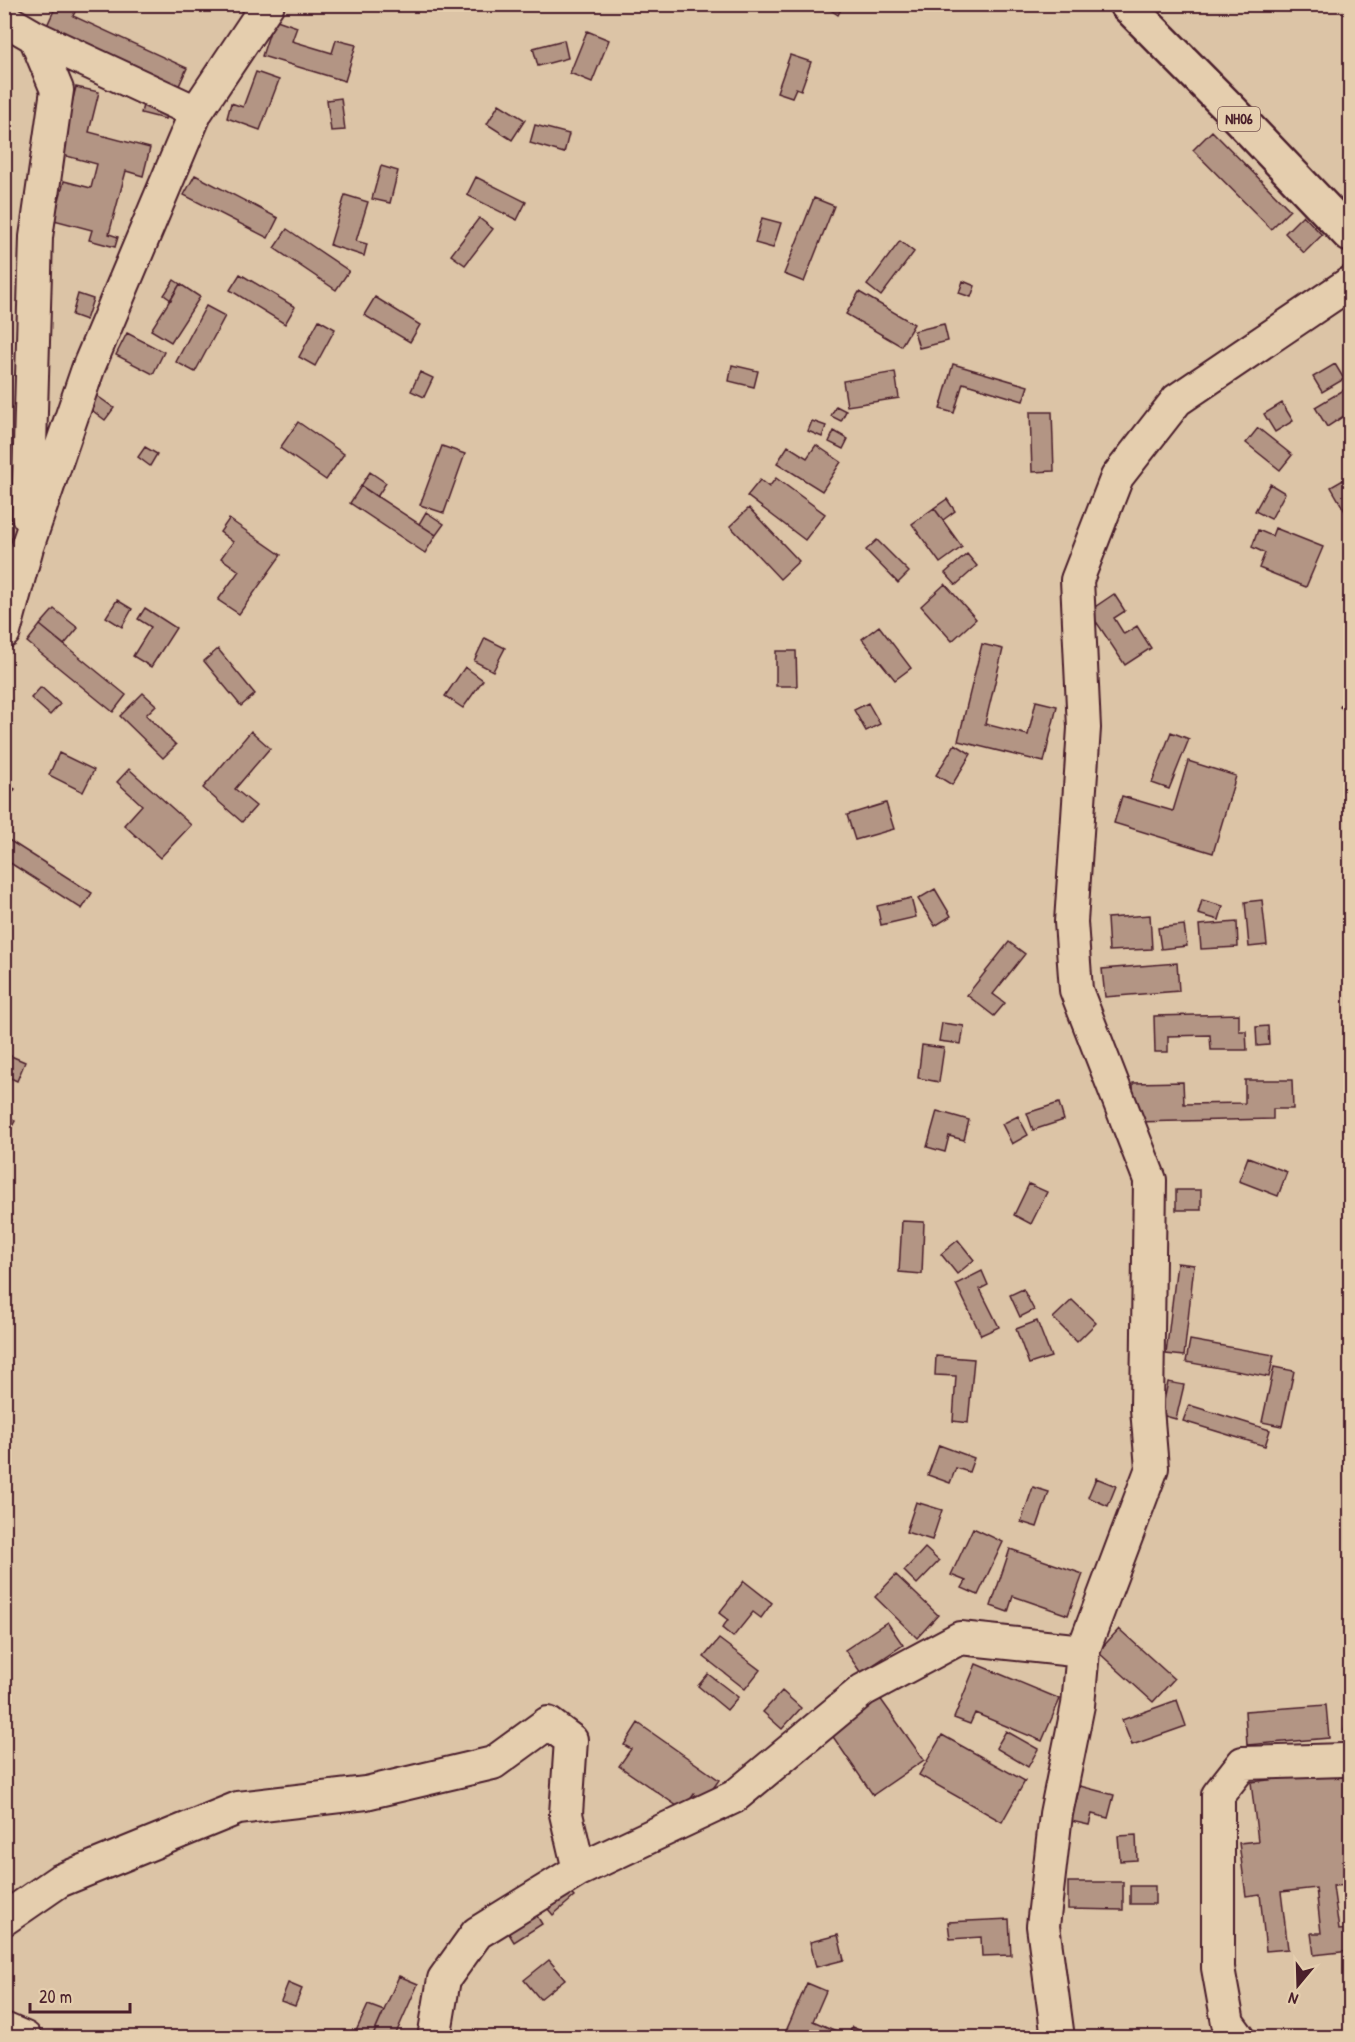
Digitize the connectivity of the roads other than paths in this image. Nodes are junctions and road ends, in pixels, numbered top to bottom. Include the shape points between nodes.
1 (268, 4) edge
2 (1126, 4) edge
3 (4, 19) edge
4 (35, 37) junction
5 (196, 112) junction
6 (1350, 235) edge
7 (1350, 283) edge
8 (27, 547) junction
9 (4, 632) edge
10 (1083, 1651) junction
11 (1343, 1760) dead end
12 (579, 1870) junction
13 (4, 1919) edge
14 (4, 2029) edge
15 (1230, 2032) edge
16 (25, 2037) edge
17 (434, 2037) edge
18 (1058, 2037) edge

1 - 5 street
2 - 6 main road, NH06
3 - 4 street
4 - 5 street
4 - 8 street via 57,90 36,237
5 - 8 street via 89,366
7 - 10 street via 1177,400 1117,477 1077,580 1084,728 1071,922 1076,990 1150,1180 1147,1409 1152,1468
8 - 9 street
10 - 12 street via 960,1638 863,1690 734,1797
10 - 18 street via 1078,1705 1056,1814 1043,1926
11 - 15 street via 1243,1763 1218,1795 1218,1968
12 - 13 street via 566,1814 571,1740 548,1723 493,1762 366,1793 238,1808 59,1881
12 - 17 street via 477,1933 444,1979
14 - 16 street

